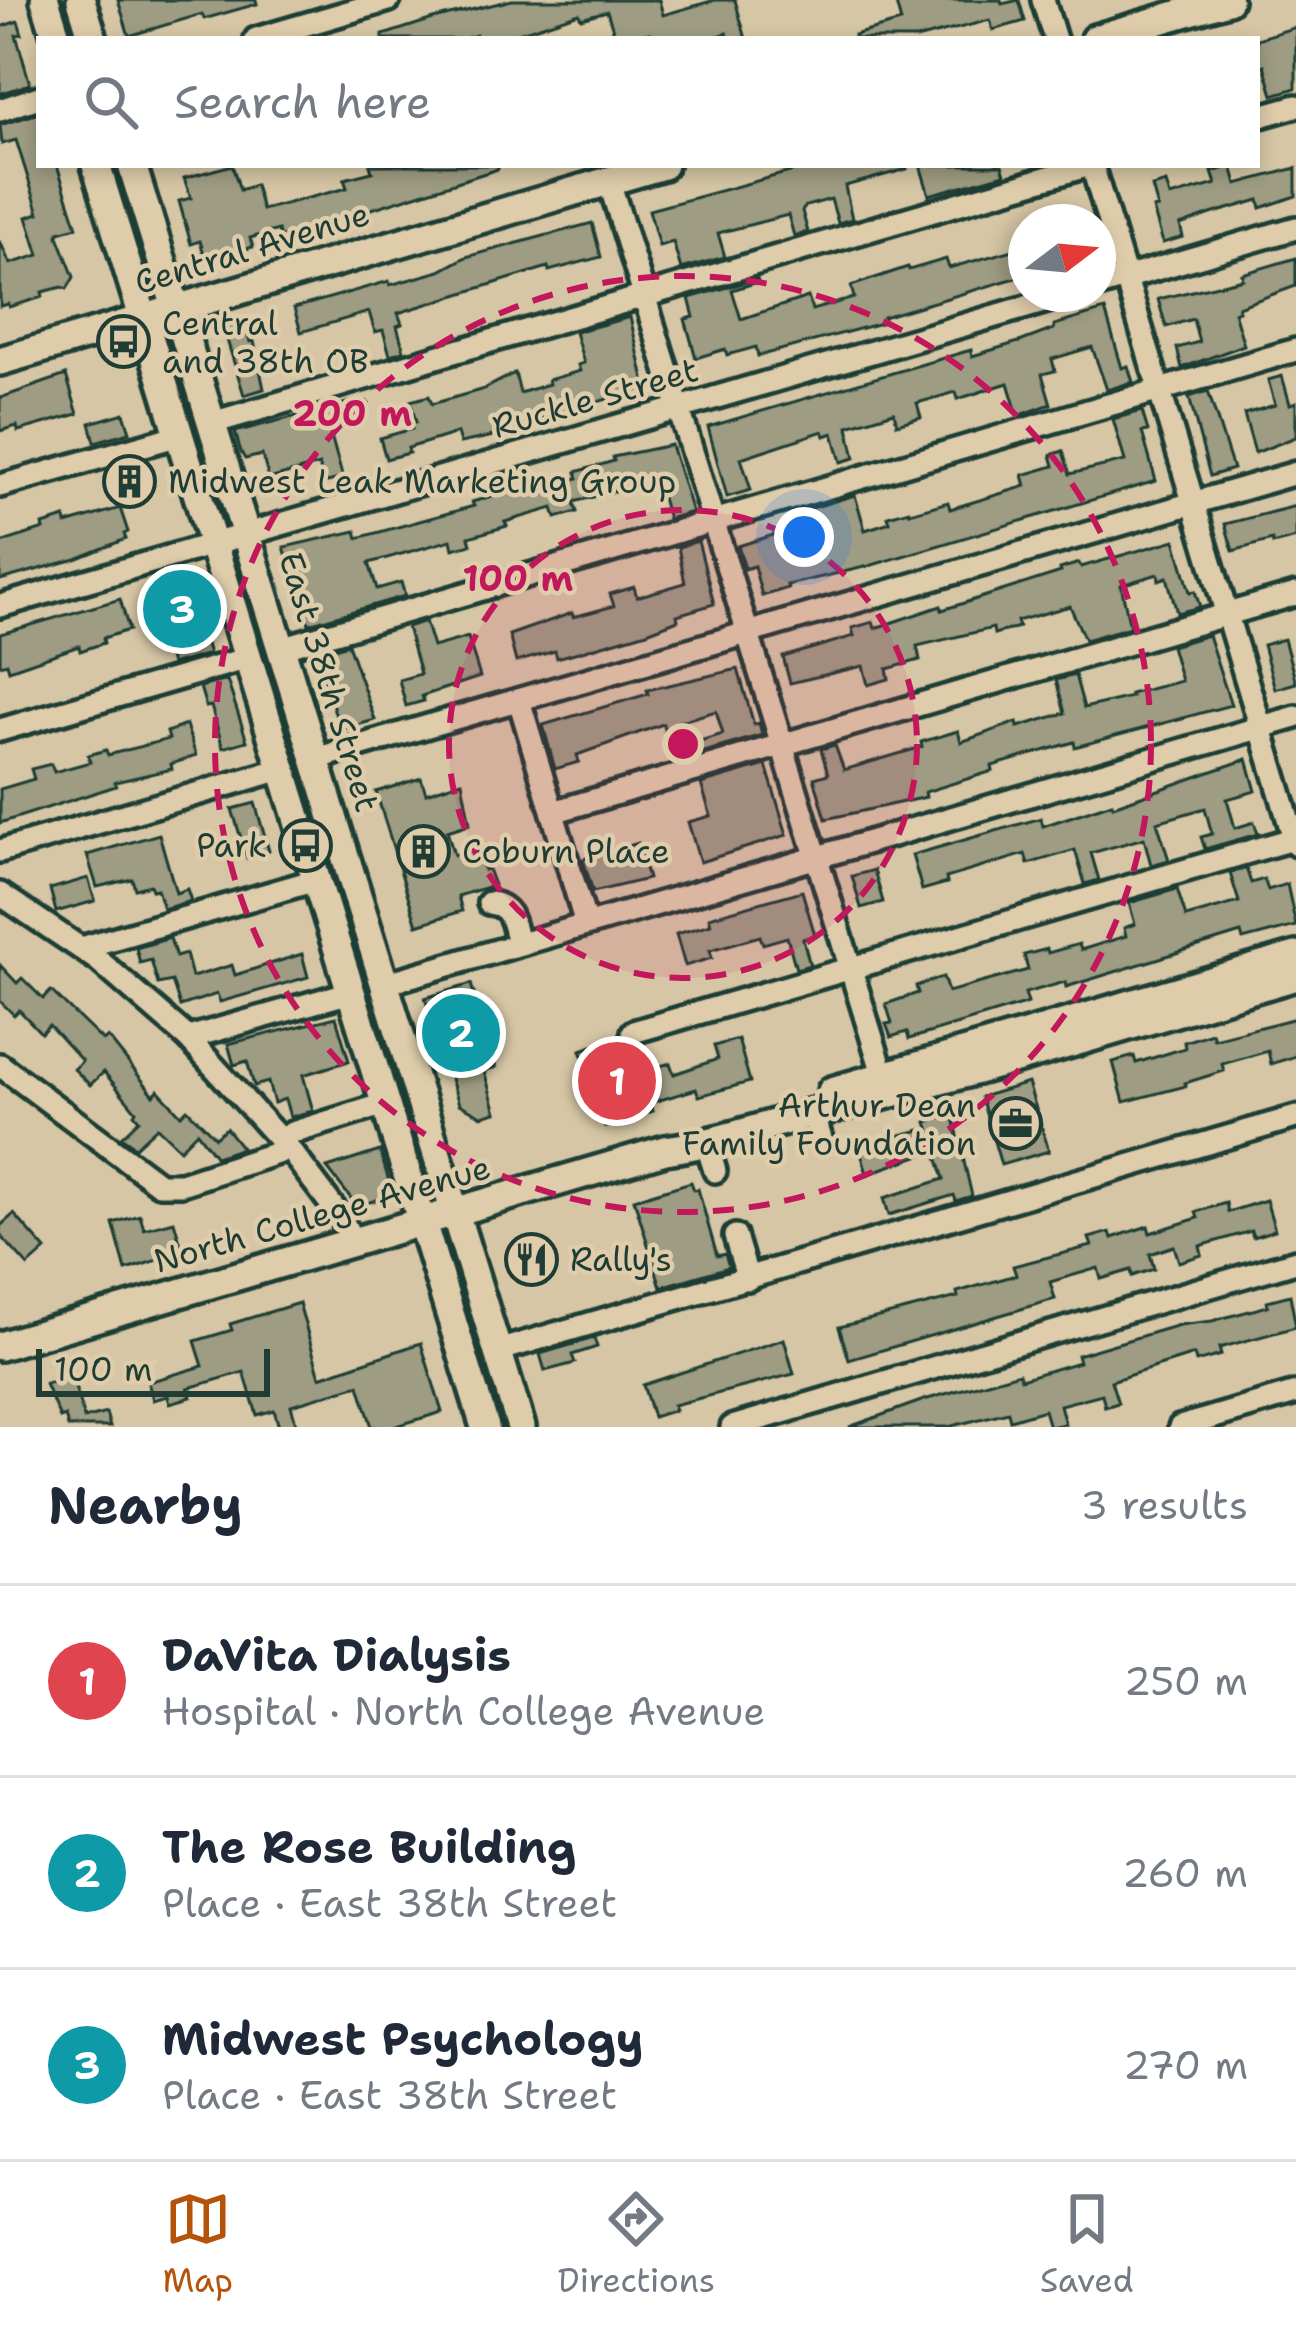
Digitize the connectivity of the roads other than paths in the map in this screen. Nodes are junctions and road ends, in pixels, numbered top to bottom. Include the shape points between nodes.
1 (45, 0) edge
2 (81, 0) edge
3 (389, 0) edge
4 (1042, 0) edge
5 (1228, 0) edge
6 (56, 36) edge
7 (92, 36) edge
8 (266, 36) edge
9 (1054, 36) edge
10 (1105, 36) edge
11 (36, 99) edge
12 (1296, 106) edge
13 (0, 110) edge
14 (1260, 116) edge
15 (97, 168) edge
16 (133, 168) edge
17 (653, 168) edge
18 (1081, 168) edge
19 (1092, 168) edge
20 (609, 181) junction
21 (1296, 228) edge
22 (1127, 278) junction
23 (1116, 281) edge
24 (645, 297) junction
25 (177, 307) junction
26 (1009, 312) edge
27 (144, 318) junction
28 (1296, 350) edge
29 (0, 361) edge
30 (1161, 390) junction
31 (679, 408) junction
32 (212, 423) junction
33 (180, 435) junction
34 (1296, 473) edge
35 (0, 487) edge
36 (1194, 502) junction
37 (713, 520) junction
38 (247, 535) junction
39 (213, 544) junction
40 (1296, 594) edge
41 (0, 606) edge
42 (1227, 614) junction
43 (748, 632) junction
44 (281, 647) junction
45 (248, 658) junction
46 (519, 700) junction
47 (1296, 717) edge
48 (1261, 728) junction
49 (0, 730) edge
50 (782, 744) junction
51 (315, 759) junction
52 (282, 770) junction
53 (553, 812) junction
54 (1295, 840) edge
55 (0, 851) edge
56 (816, 855) junction
57 (316, 880) junction
58 (0, 894) edge
59 (489, 903) dead end
60 (586, 924) junction
61 (518, 944) junction
62 (81, 948) junction
63 (1296, 956) edge
64 (1296, 966) edge
65 (851, 968) junction
66 (1296, 976) edge
67 (384, 984) junction
68 (351, 992) junction
69 (633, 1032) dead end
70 (188, 1038) junction
71 (0, 1065) edge
72 (884, 1077) junction
73 (385, 1105) junction
74 (1296, 1117) edge
75 (282, 1140) junction
76 (665, 1150) junction
77 (454, 1212) junction
78 (421, 1221) junction
79 (735, 1236) dead end
80 (352, 1241) junction
81 (1296, 1261) edge
82 (748, 1279) junction
83 (0, 1346) edge
84 (497, 1351) junction
85 (1296, 1393) edge
86 (484, 1427) edge
87 (521, 1427) edge
88 (732, 1427) edge
89 (1180, 1427) edge

1 - 6 main road
2 - 7 main road
3 - 8 street
4 - 9 street
5 - 10 main road
11 - 13 street
12 - 14 street
15 - 27 main road
16 - 25 main road, East 38th Street
17 - 20 main road, Central Avenue
18 - 24 street
19 - 22 street
20 - 24 street
20 - 25 main road, Central Avenue
21 - 22 street
22 - 23 street
22 - 30 street
24 - 31 street
24 - 32 street
25 - 27 main road, Central Avenue
25 - 32 main road, East 38th Street
26 - 31 street, Ruckle Street
27 - 29 main road, Central Avenue
27 - 33 main road
28 - 30 street
30 - 36 street
30 - 37 street
31 - 37 street
31 - 38 street, Ruckle Street
32 - 38 main road, East 38th Street
33 - 35 street
33 - 39 main road
34 - 36 street
36 - 42 street
36 - 43 street
37 - 43 street
37 - 44 street
38 - 39 street, Ruckle Street
38 - 44 main road, East 38th Street
39 - 41 street, Ruckle Street
39 - 45 main road
40 - 42 street
42 - 48 street
42 - 50 street
43 - 46 street
43 - 50 street
44 - 51 main road, East 38th Street
45 - 49 street
45 - 52 main road
46 - 51 street
46 - 53 street
47 - 48 street
48 - 54 street
48 - 56 street
50 - 53 street
50 - 56 street
51 - 67 main road, East 38th Street
52 - 55 street
52 - 57 main road
53 - 60 street
54 - 65 street
56 - 60 street
56 - 65 street
57 - 62 street
57 - 68 main road
58 - 62 street
59 - 61 street via 509,913
60 - 61 street
61 - 67 street
62 - 70 street
63 - 72 main road, North College Avenue
64 - 76 street, North College Avenue
65 - 69 street
65 - 72 street
66 - 76 main road, North College Avenue via 890,1096 711,1158
67 - 77 main road, East 38th Street
68 - 70 street
68 - 73 main road
70 - 75 street
71 - 75 street via 159,1184 280,1152
72 - 76 main road, North College Avenue via 701,1128
73 - 75 street
73 - 78 main road
74 - 82 street
75 - 80 street
76 - 77 main road, North College Avenue
77 - 78 main road, North College Avenue
77 - 84 main road, East 38th Street
78 - 80 main road, North College Avenue
78 - 86 main road
79 - 82 street
80 - 83 main road, North College Avenue
81 - 88 street
82 - 84 street
84 - 87 main road, East 38th Street
85 - 89 street

